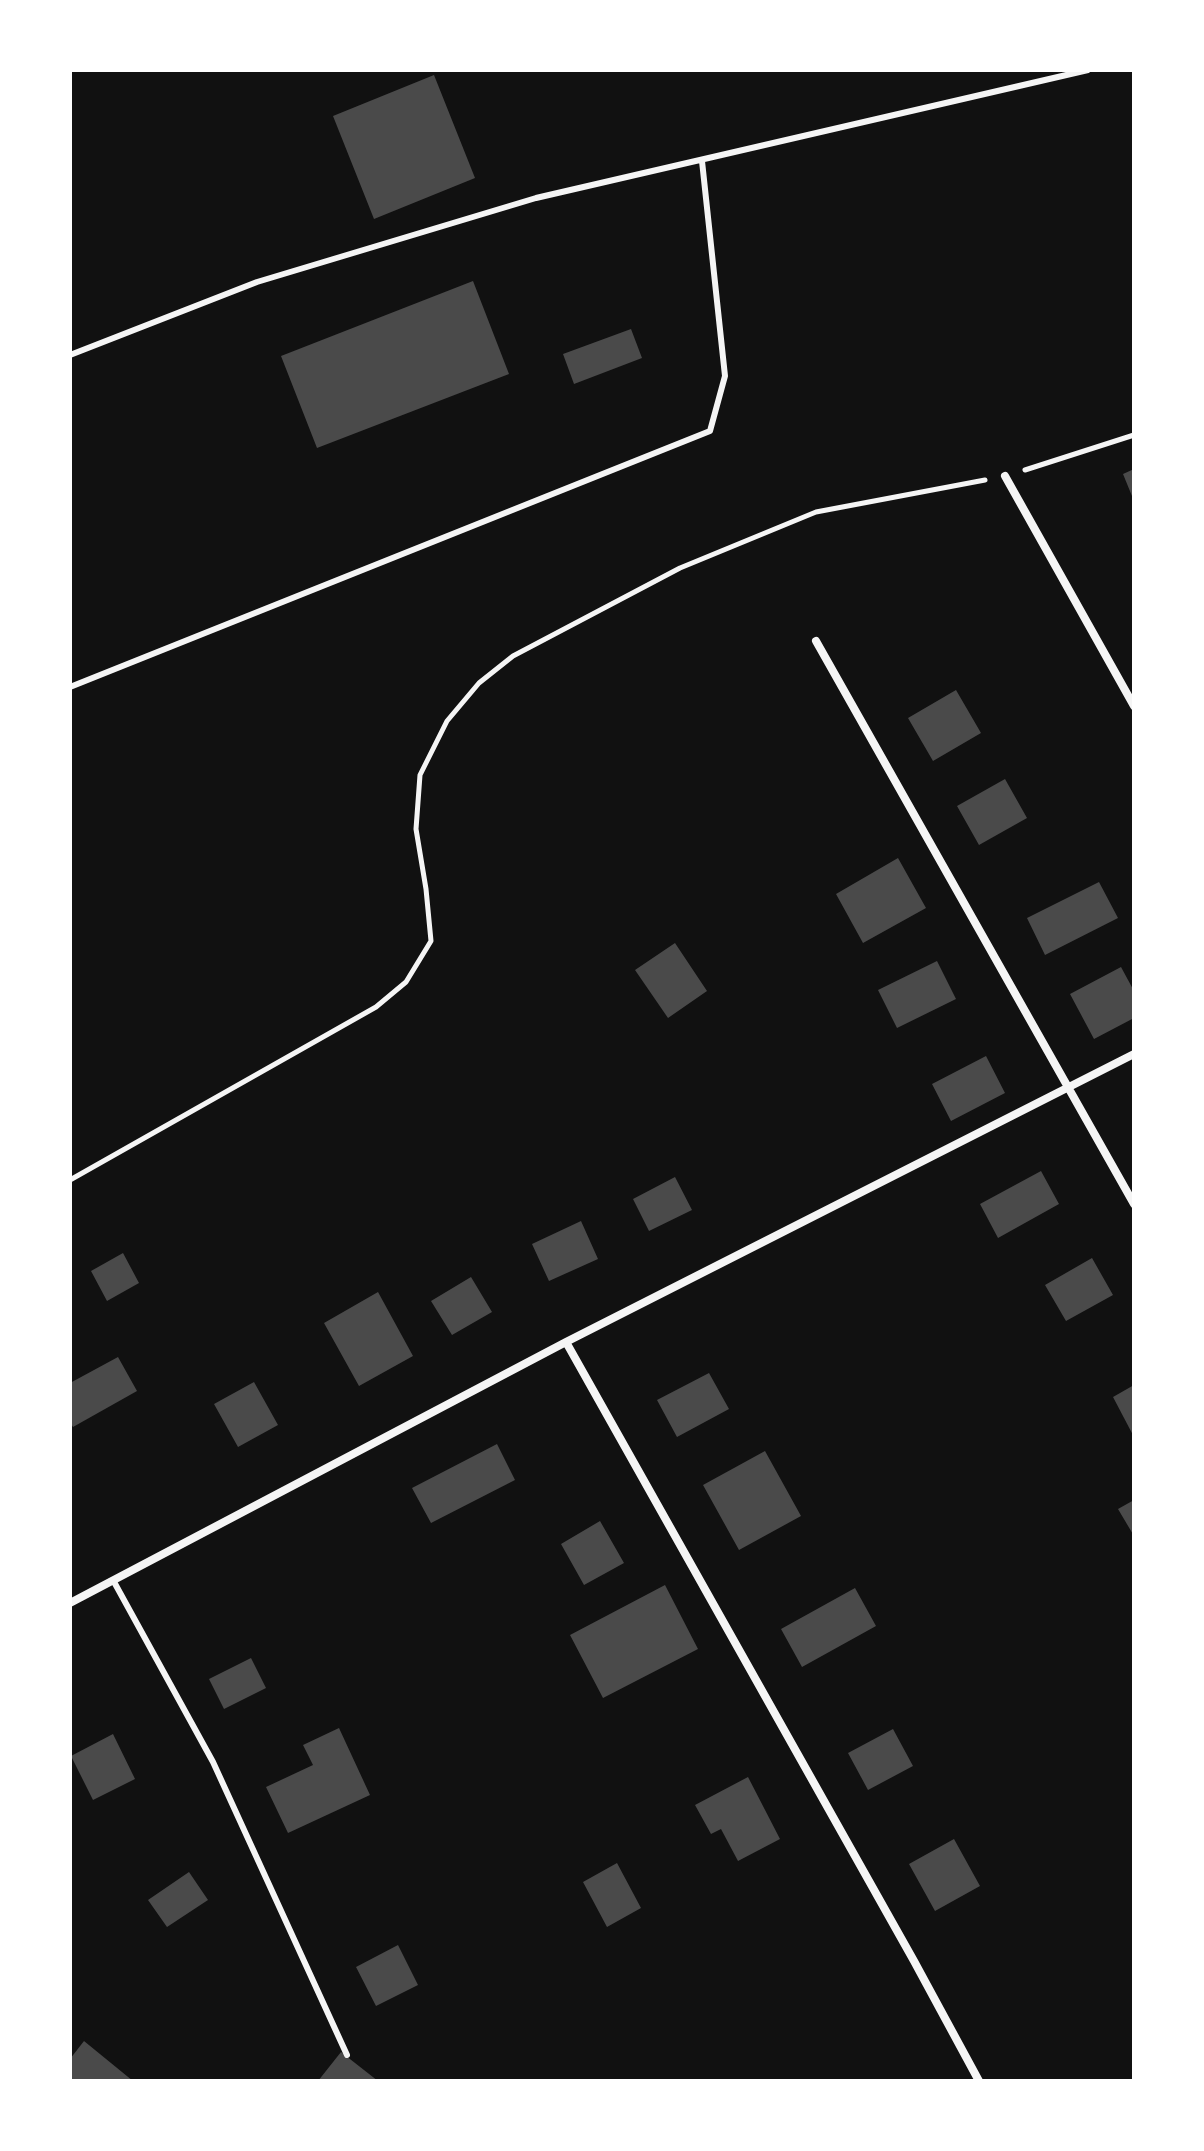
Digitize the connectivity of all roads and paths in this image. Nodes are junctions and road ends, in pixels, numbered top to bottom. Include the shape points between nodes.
1 (1088, 70) edge
2 (702, 161) junction
3 (70, 355) edge
4 (1134, 435) edge
5 (1005, 476) junction
6 (816, 641) dead end
7 (70, 687) edge
8 (1134, 706) edge
9 (1134, 1054) edge
10 (1069, 1088) junction
11 (70, 1180) edge
12 (1134, 1204) edge
13 (566, 1342) junction
14 (113, 1580) junction
15 (70, 1603) edge
16 (347, 2055) dead end
17 (979, 2081) edge

1 - 2 lane
2 - 3 lane via 536,198 257,282
2 - 7 lane via 725,376 710,431
4 - 5 path
5 - 8 street
5 - 11 path via 816,512 680,568 513,656 479,683 447,721 420,775 416,829 431,941 406,982 376,1007
6 - 10 street
9 - 10 street
10 - 12 street
10 - 13 street
13 - 14 street
13 - 17 street
14 - 15 street
14 - 16 lane via 213,1762

